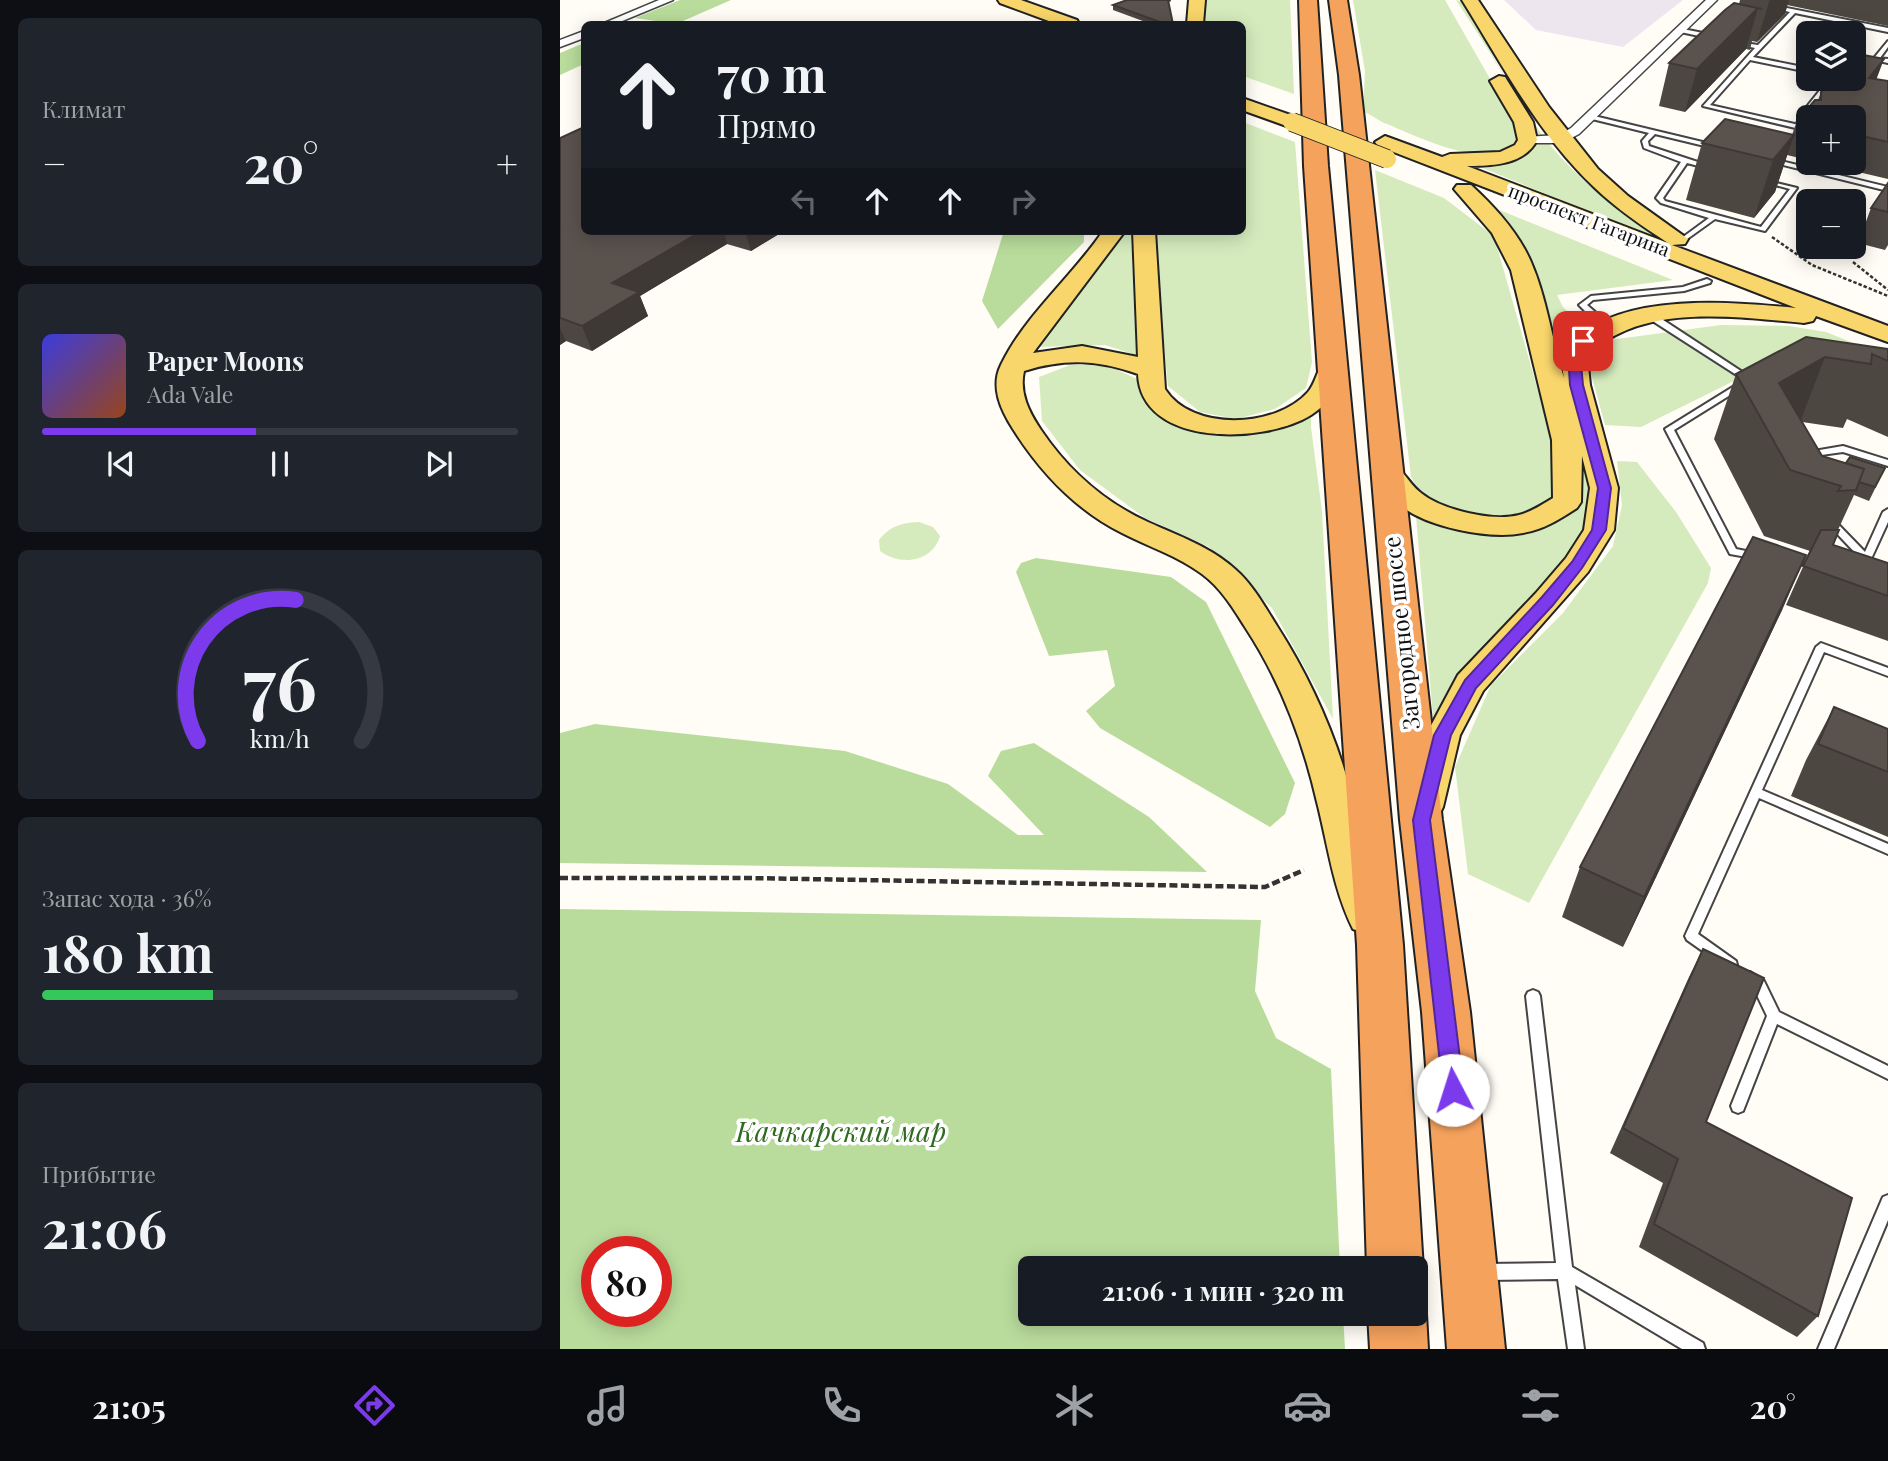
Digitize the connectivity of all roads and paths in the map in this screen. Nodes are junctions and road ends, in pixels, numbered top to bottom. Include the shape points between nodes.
1 (668, 0) edge
2 (1197, 0) edge
3 (1308, 0) edge
4 (1452, 0) edge
5 (1470, 0) edge
6 (1712, 0) edge
7 (1339, 1) edge
8 (998, 2) edge
9 (1767, 5) dead end
10 (1802, 6) dead end
11 (1794, 11) junction
12 (615, 21) edge
13 (1035, 21) edge
14 (1061, 21) edge
15 (1195, 21) edge
16 (1678, 30) junction
17 (1888, 30) edge
18 (581, 35) edge
19 (1718, 38) edge
20 (1732, 41) edge
21 (1888, 43) edge
22 (560, 44) edge
23 (1759, 47) junction
24 (1749, 58) junction
25 (1888, 61) edge
26 (1796, 68) edge
27 (1246, 90) edge
28 (1822, 91) edge
29 (1246, 104) edge
30 (1246, 112) edge
31 (1291, 114) junction
32 (1590, 117) junction
33 (1794, 126) joint
34 (1653, 132) junction
35 (1562, 139) junction
36 (1528, 141) junction
37 (1718, 148) edge
38 (1386, 150) junction
39 (1432, 159) junction
40 (1770, 160) edge
41 (1685, 161) junction
42 (1712, 168) edge
43 (1753, 178) edge
44 (1464, 189) junction
45 (1888, 189) edge
46 (1714, 217) junction
47 (1763, 230) junction
48 (1111, 235) edge
49 (1144, 235) edge
50 (1681, 241) junction
51 (1853, 262) dead end
52 (1707, 281) junction
53 (1751, 282) junction
54 (1888, 290) edge
55 (1888, 296) edge
56 (1651, 316) junction
57 (1804, 316) junction
58 (1612, 325) junction
59 (1888, 335) edge
60 (1888, 347) edge
61 (1012, 367) junction
62 (1332, 368) junction
63 (1151, 370) junction
64 (1751, 380) junction
65 (1764, 382) edge
66 (1888, 463) edge
67 (1805, 464) edge
68 (1386, 470) junction
69 (1822, 512) edge
70 (1888, 512) edge
71 (1770, 558) edge
72 (1866, 559) junction
73 (1855, 560) edge
74 (1877, 563) edge
75 (1888, 672) edge
76 (1755, 792) junction
77 (1422, 820) junction
78 (1888, 849) edge
79 (1304, 870) dead end
80 (560, 878) edge
81 (1380, 945) junction
82 (1533, 996) dead end
83 (1774, 1016) junction
84 (1888, 1073) edge
85 (1738, 1106) dead end
86 (1888, 1202) edge
87 (1394, 1256) edge
88 (1565, 1271) junction
89 (1471, 1272) junction
90 (1398, 1326) edge
91 (1399, 1349) edge
92 (1476, 1349) edge
93 (1576, 1349) edge
94 (1696, 1349) edge
95 (1826, 1349) edge

1 - 12 street
2 - 15 main road
3 - 62 highway, Загородное шоссе
4 - 36 main road via 1526,129
5 - 35 main road
6 - 16 street
7 - 68 highway, Загородное шоссе
8 - 13 main road
8 - 14 main road
9 - 11 lane
10 - 11 lane
11 - 17 lane
11 - 23 lane
16 - 19 lane
16 - 32 street
18 - 22 street
20 - 23 lane
21 - 25 lane via 1876,59
23 - 24 lane
24 - 26 lane
24 - 33 lane via 1706,106
27 - 31 main road
28 - 33 lane
29 - 31 main road
30 - 31 main road
31 - 38 main road, проспект Гагарина, bridge
32 - 34 lane
32 - 35 street
34 - 37 lane
34 - 41 lane via 1646,147
35 - 36 street
35 - 50 main road via 1593,175 1641,216
36 - 39 main road via 1518,153 1505,157
38 - 39 main road, проспект Гагарина
38 - 44 main road, проспект Гагарина
39 - 53 main road, проспект Гагарина
40 - 45 lane
41 - 42 lane
41 - 46 lane via 1659,198
43 - 47 lane via 1794,188
44 - 52 main road, проспект Гагарина
44 - 68 main road via 1500,226 1520,262 1567,437 1567,502 1521,525 1477,523 1440,516 1412,500
46 - 47 lane
46 - 50 lane
47 - 55 path via 1791,255
48 - 61 main road
49 - 63 main road
50 - 53 main road
51 - 54 path
52 - 57 main road, проспект Гагарина
52 - 58 lane via 1684,289 1591,298 1583,305
53 - 59 main road, проспект Гагарина
56 - 57 main road via 1715,308
56 - 58 main road
56 - 64 lane
57 - 60 main road, проспект Гагарина
58 - 77 main road via 1583,341 1574,354 1577,385 1604,488 1599,530 1547,601 1470,684 1443,735
61 - 63 main road via 1043,356 1077,352 1110,355
61 - 81 main road via 1009,395 1051,465 1113,516 1189,551 1225,575 1264,629 1298,695 1331,783 1356,893
62 - 63 main road via 1318,396 1293,415 1226,428 1190,420 1164,406 1152,389
62 - 81 highway, Загородное шоссе
64 - 65 lane
64 - 71 lane via 1669,429 1733,552
66 - 67 lane via 1843,449 1811,454
68 - 77 highway, Загородное шоссе
69 - 72 lane
70 - 72 lane
72 - 73 lane
72 - 74 lane
75 - 76 lane via 1821,647
76 - 78 lane
76 - 83 lane via 1691,936 1759,985
77 - 89 highway, Загородное шоссе
79 - 80 path via 1265,887
81 - 87 highway, Загородное шоссе
82 - 88 lane
83 - 84 lane
83 - 85 lane
86 - 95 lane
88 - 89 lane
88 - 93 lane
88 - 94 lane
89 - 92 highway, Загородное шоссе
90 - 91 highway

